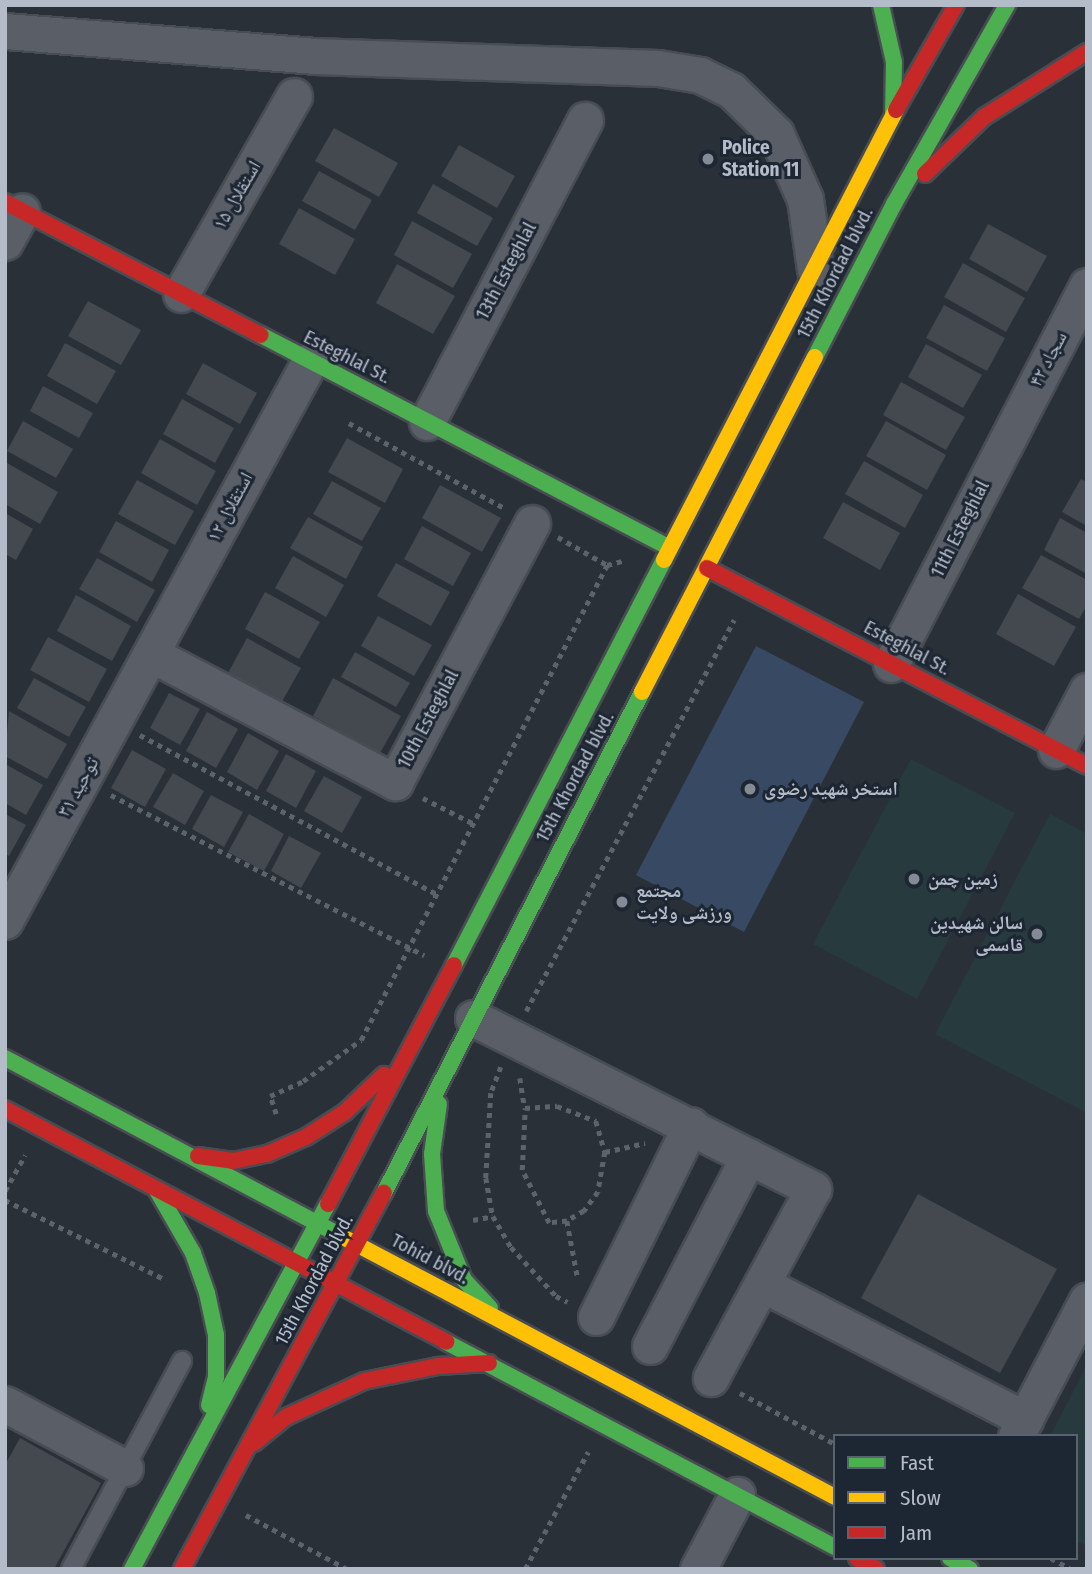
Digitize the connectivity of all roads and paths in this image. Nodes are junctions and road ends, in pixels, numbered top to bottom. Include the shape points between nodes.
1 (880, 5) edge
2 (956, 5) edge
3 (1007, 5) edge
4 (5, 31) edge
5 (1087, 52) edge
6 (294, 96) dead end
7 (892, 118) junction
8 (585, 120) dead end
9 (894, 204) junction
10 (14, 206) edge
11 (5, 242) edge
12 (815, 269) junction
13 (1087, 286) edge
14 (181, 294) junction
15 (310, 361) junction
16 (1029, 395) joint
17 (341, 418) dead end
18 (427, 422) junction
19 (532, 523) junction
20 (670, 548) junction
21 (607, 565) junction
22 (707, 568) junction
23 (151, 654) junction
24 (891, 664) junction
25 (1087, 691) edge
26 (114, 722) junction
27 (1056, 750) junction
28 (1087, 766) edge
29 (82, 780) junction
30 (395, 782) junction
31 (474, 824) junction
32 (437, 894) junction
33 (5, 921) edge
34 (410, 948) junction
35 (451, 970) junction
36 (473, 1018) junction
37 (419, 1033) junction
38 (5, 1058) edge
39 (443, 1077) junction
40 (270, 1096) dead end
41 (5, 1109) edge
42 (691, 1125) junction
43 (187, 1154) junction
44 (749, 1156) junction
45 (155, 1187) junction
46 (5, 1200) edge
47 (567, 1221) junction
48 (316, 1223) junction
49 (357, 1245) junction
50 (295, 1261) junction
51 (336, 1283) junction
52 (762, 1284) junction
53 (207, 1293) junction
54 (1087, 1300) edge
55 (596, 1317) joint
56 (500, 1319) junction
57 (650, 1346) dead end
58 (181, 1361) dead end
59 (489, 1363) junction
60 (711, 1378) dead end
61 (5, 1404) edge
62 (603, 1424) junction
63 (1020, 1427) edge
64 (202, 1436) junction
65 (244, 1450) junction
66 (125, 1468) junction
67 (737, 1494) junction
68 (833, 1496) edge
69 (218, 1500) junction
70 (833, 1546) edge
71 (860, 1560) edge
72 (954, 1560) edge
73 (1055, 1560) edge
74 (71, 1569) edge
75 (132, 1569) edge
76 (182, 1569) edge
77 (347, 1569) edge
78 (525, 1569) edge
79 (698, 1569) edge
80 (876, 1569) edge
81 (970, 1569) edge
82 (1071, 1569) edge

1 - 7 main road via 894,62
2 - 7 main road, 15th Khordad blvd.
3 - 9 main road, 15th Khordad blvd.
4 - 12 street via 314,56 658,68 700,75 730,90 776,134 805,200
5 - 9 main road via 984,117
6 - 14 street, استقلال ۱۵
7 - 12 main road, 15th Khordad blvd.
8 - 18 street, 13th Esteghlal
9 - 22 main road, 15th Khordad blvd.
10 - 11 street
10 - 14 main road, Esteghlal St.
12 - 20 main road, 15th Khordad blvd.
13 - 16 street, سجاد ۴۲
14 - 15 main road, Esteghlal St.
15 - 18 main road, Esteghlal St.
15 - 23 street, استقلال ۱۲
16 - 24 street, 11th Esteghlal
17 - 19 path
18 - 20 main road, Esteghlal St.
19 - 21 path
19 - 30 street, 10th Esteghlal
20 - 21 path
20 - 35 main road, 15th Khordad blvd.
21 - 31 path
22 - 24 main road, Esteghlal St.
22 - 36 main road, 15th Khordad blvd.
23 - 26 street, توحید ۳۱
23 - 30 street, 10th Esteghlal
24 - 27 main road, Esteghlal St.
25 - 27 street
26 - 29 street, توحید ۳۱
26 - 32 path
27 - 28 main road, Esteghlal St.
29 - 33 street, توحید ۳۱
29 - 34 path
30 - 31 path
31 - 32 path
32 - 34 path
34 - 35 path
34 - 40 path via 361,1040 303,1081
35 - 37 main road, 15th Khordad blvd.
36 - 39 main road, 15th Khordad blvd.
36 - 42 street
37 - 43 main road via 345,1112 306,1137 267,1154 233,1161
37 - 48 main road, 15th Khordad blvd.
38 - 43 main road, Tohid blvd.
39 - 49 main road, 15th Khordad blvd.
39 - 56 main road via 432,1154 436,1210 464,1280
41 - 45 main road
42 - 44 street
42 - 55 street
43 - 48 main road, Tohid blvd.
44 - 52 street via 813,1189
44 - 57 street
45 - 50 main road
45 - 53 main road via 193,1253
46 - 53 path via 160,1279
47 - 47 path via 584,1211 598,1192 605,1153 596,1121 557,1106 524,1108 522,1170 549,1223
47 - 55 path via 576,1275
48 - 49 main road, Tohid blvd.
48 - 50 main road, 15th Khordad blvd.
49 - 51 main road, 15th Khordad blvd.
49 - 56 main road, Tohid blvd.
50 - 51 main road
50 - 64 main road, 15th Khordad blvd.
51 - 59 main road
51 - 65 main road, 15th Khordad blvd.
52 - 60 street
52 - 63 street
53 - 64 main road via 216,1335 216,1377
54 - 63 street
56 - 68 main road, Tohid blvd.
58 - 66 lane
59 - 62 main road
59 - 65 main road via 438,1366 364,1381 286,1417
61 - 66 street
62 - 67 main road
62 - 78 path
64 - 75 main road, 15th Khordad blvd.
65 - 69 main road, 15th Khordad blvd.
66 - 74 lane
67 - 70 main road
67 - 79 street
69 - 76 main road, 15th Khordad blvd.
69 - 77 path
71 - 80 main road
72 - 81 main road
73 - 82 path

